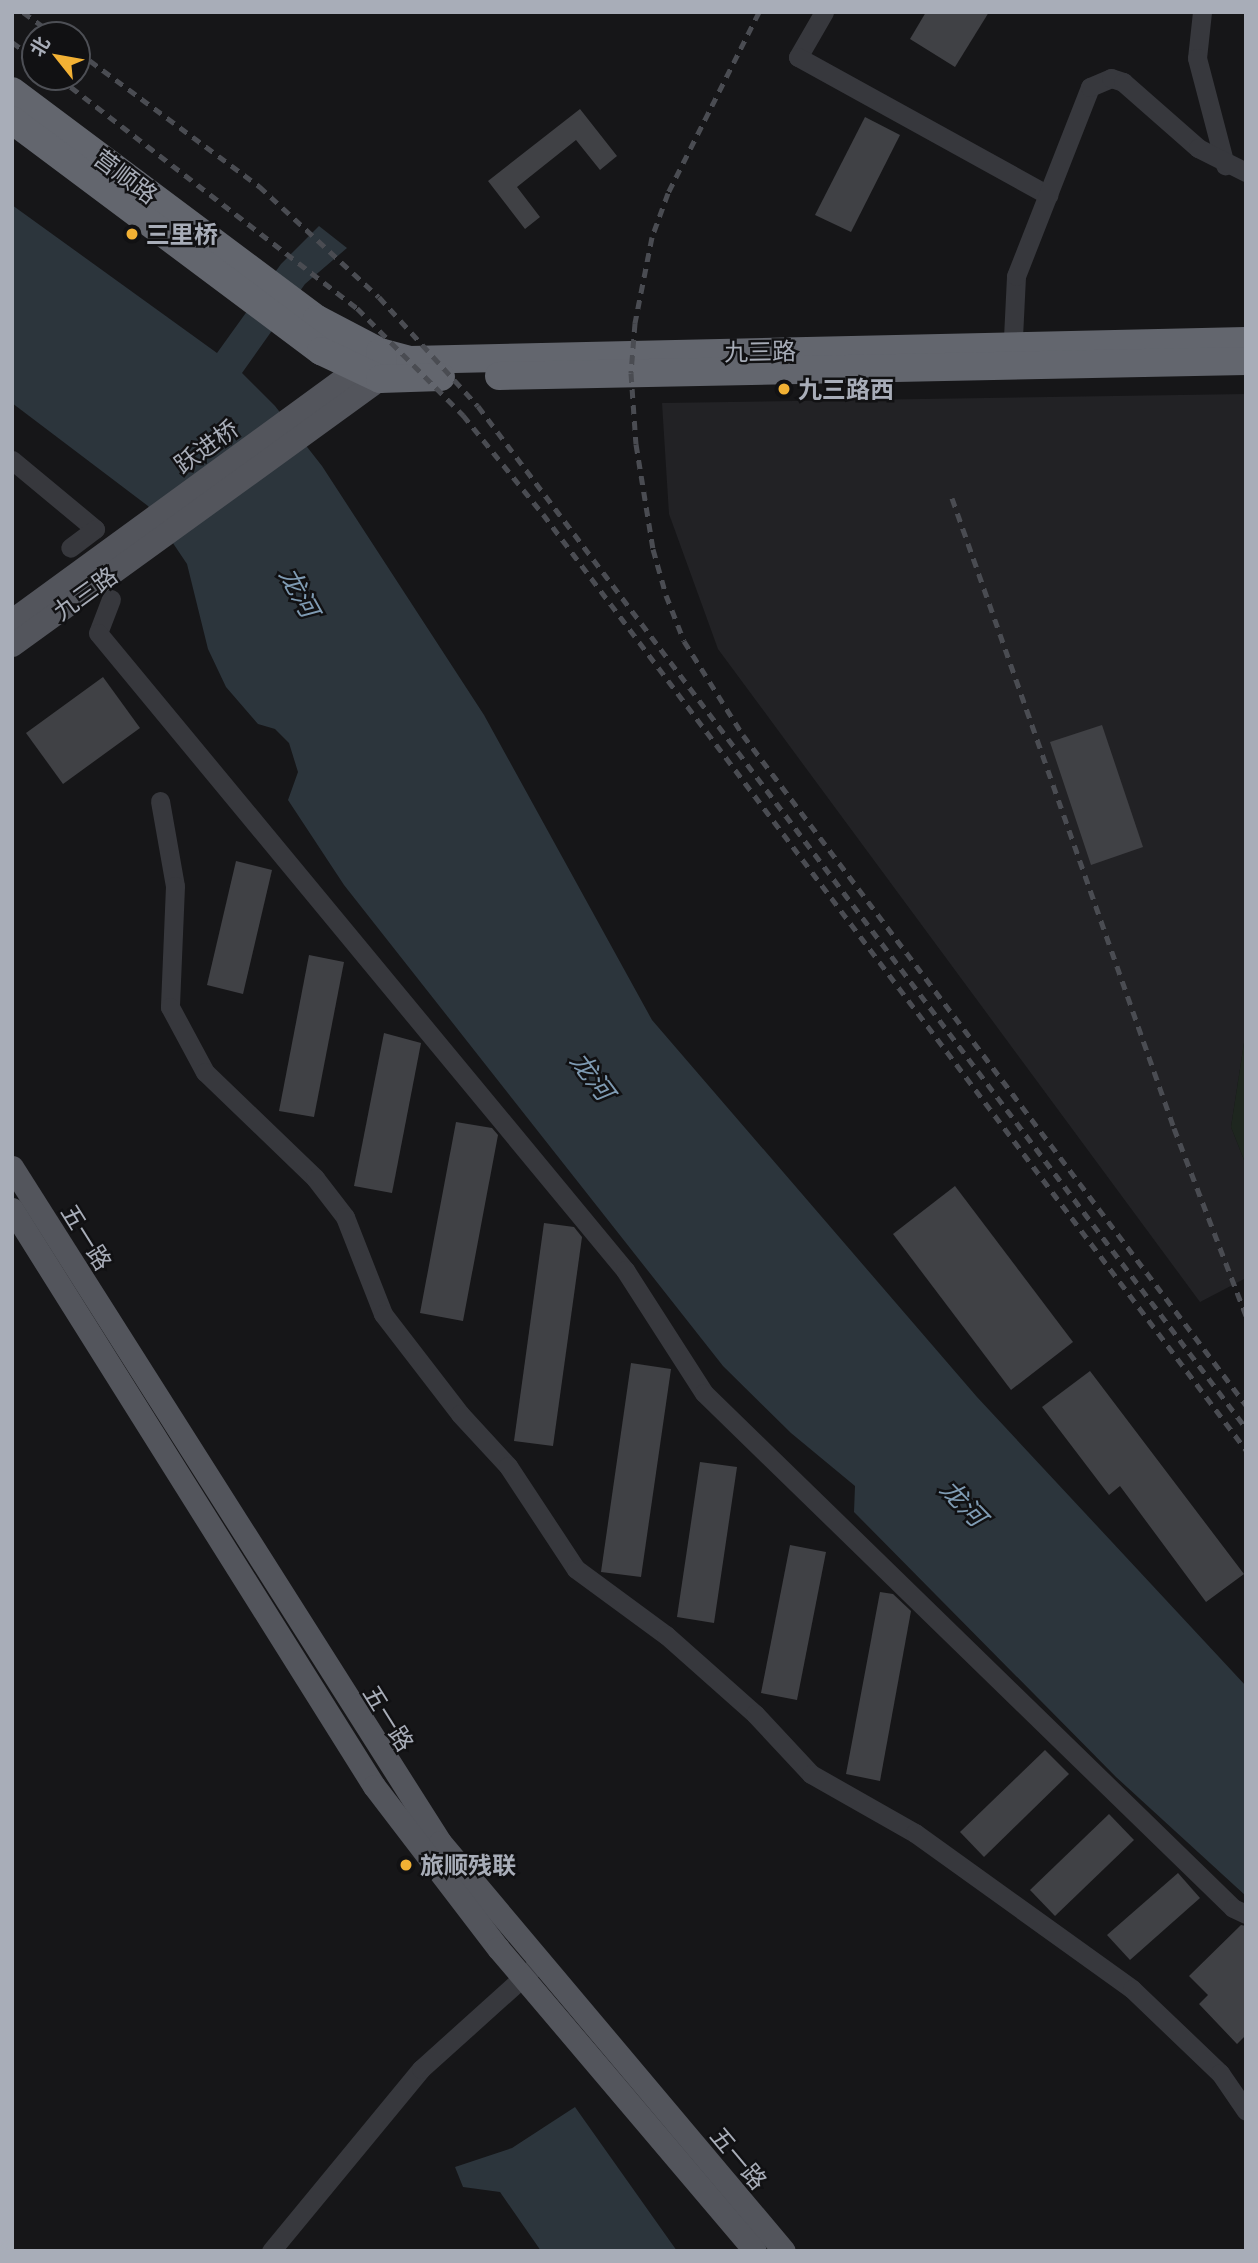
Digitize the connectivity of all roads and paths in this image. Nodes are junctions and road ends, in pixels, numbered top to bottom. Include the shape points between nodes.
1 (824, 12) edge
2 (1202, 12) edge
3 (12, 91) edge
4 (12, 120) edge
5 (1225, 164) junction
6 (1246, 172) edge
7 (1048, 195) junction
8 (258, 290) junction
9 (1246, 341) edge
10 (1012, 356) junction
11 (1246, 361) edge
12 (372, 367) junction
13 (12, 460) edge
14 (152, 531) junction
15 (70, 548) dead end
16 (111, 599) dead end
17 (12, 620) edge
18 (12, 645) edge
19 (160, 801) dead end
20 (12, 1167) edge
21 (22, 1221) edge
22 (1246, 1914) edge
23 (531, 1970) junction
24 (1246, 2111) edge
25 (271, 2251) edge
26 (755, 2251) edge
27 (784, 2251) edge

1 - 7 street via 798,57
2 - 5 street via 1197,58
3 - 8 highway, 营顺路
4 - 8 highway, 营顺路
5 - 6 street
5 - 7 street via 1198,148 1123,82 1111,78 1090,88
7 - 10 street via 1016,276
8 - 12 highway, 营顺路
9 - 10 highway, 九三路
10 - 11 highway, 九三路
10 - 12 highway, 九三路 via 410,360
12 - 14 main road, 跃进桥
13 - 15 street via 95,529
14 - 17 main road, 九三路
14 - 18 main road, 九三路
16 - 22 street via 98,633 625,1270 704,1392 1233,1908
19 - 24 street via 175,887 170,1007 199,1061 315,1178 345,1217 383,1314 460,1414 508,1466 576,1569 666,1635 755,1714 811,1774 915,1833 1132,1989 1220,2073
20 - 21 main road, 五一路
21 - 23 main road, 五一路
23 - 25 street via 421,2069
23 - 26 main road, 五一路
23 - 27 main road, 五一路

